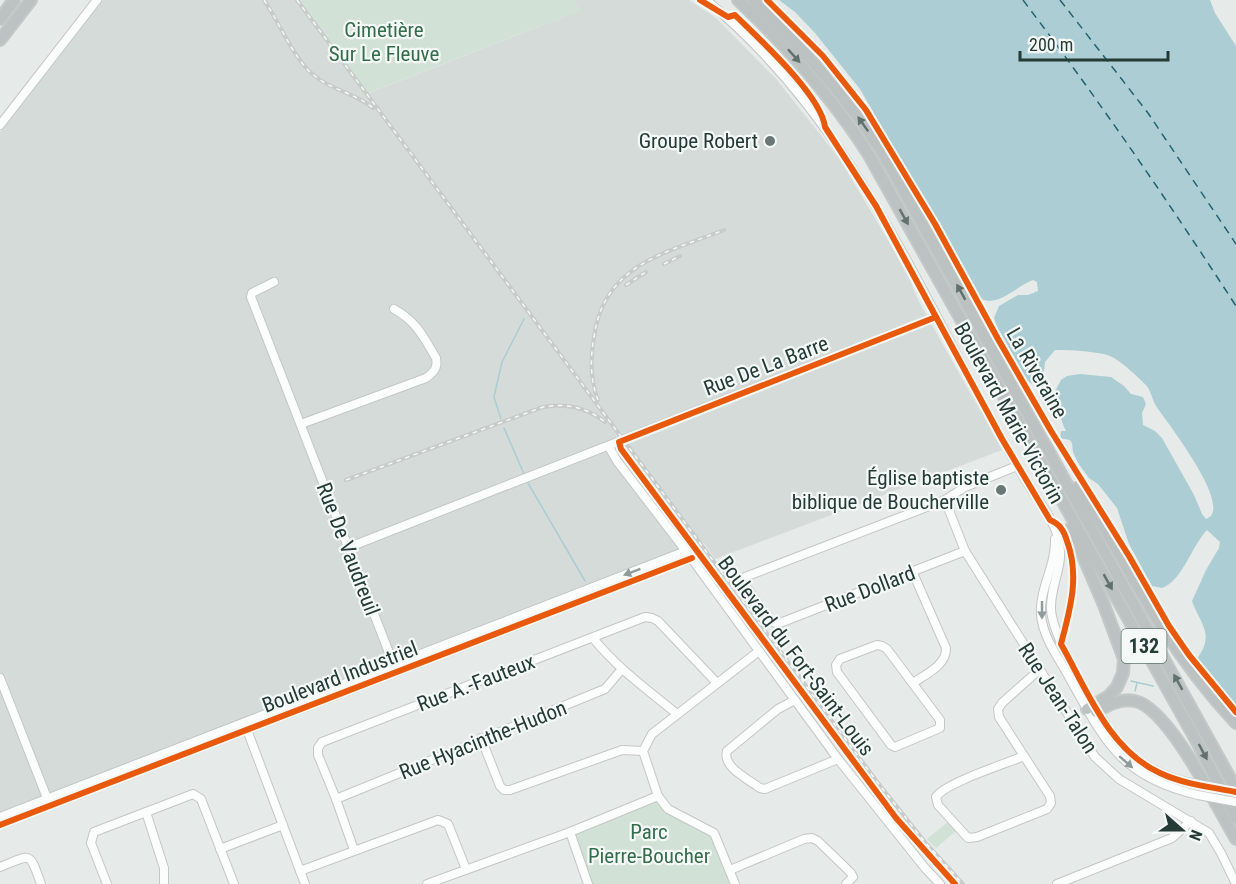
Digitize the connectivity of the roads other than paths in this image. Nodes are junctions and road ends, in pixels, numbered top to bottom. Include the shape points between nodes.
1 (14, 0) edge
2 (31, 0) edge
3 (97, 0) edge
4 (700, 0) edge
5 (706, 0) edge
6 (738, 0) edge
7 (753, 0) edge
8 (728, 17) junction
9 (0, 19) edge
10 (0, 40) edge
11 (0, 125) edge
12 (274, 282) dead end
13 (394, 309) dead end
14 (936, 317) junction
15 (301, 424) junction
16 (609, 447) junction
17 (1051, 454) junction
18 (1017, 466) junction
19 (1048, 476) junction
20 (945, 500) junction
21 (347, 548) junction
22 (686, 551) junction
23 (964, 551) junction
24 (692, 558) junction
25 (913, 573) junction
26 (596, 591) junction
27 (593, 638) junction
28 (759, 651) junction
29 (395, 669) junction
30 (622, 669) junction
31 (1039, 670) junction
32 (0, 678) edge
33 (717, 683) junction
34 (913, 683) junction
35 (795, 700) junction
36 (1093, 710) junction
37 (677, 714) junction
38 (1236, 723) edge
39 (245, 726) junction
40 (481, 738) junction
41 (643, 751) junction
42 (1024, 756) junction
43 (838, 759) junction
44 (1236, 790) edge
45 (658, 796) junction
46 (336, 799) junction
47 (1236, 802) edge
48 (49, 803) junction
49 (146, 812) junction
50 (0, 817) edge
51 (1236, 818) edge
52 (1191, 821) junction
53 (0, 825) edge
54 (283, 825) junction
55 (570, 832) junction
56 (1236, 839) edge
57 (220, 849) junction
58 (354, 850) junction
59 (0, 867) edge
60 (466, 869) junction
61 (730, 870) junction
62 (300, 871) junction
63 (42, 884) edge
64 (107, 884) edge
65 (163, 884) edge
66 (234, 884) edge
67 (305, 884) edge
68 (427, 884) edge
69 (588, 884) edge
70 (735, 884) edge
71 (846, 884) edge
72 (940, 884) edge
73 (1057, 884) edge
74 (1236, 884) edge

1 - 9 highway
2 - 10 highway
3 - 11 street
4 - 8 street, Boulevard Marie-Victorin
5 - 8 street, Boulevard Marie-Victorin
6 -> 19 highway, 132 via 795,56 858,137
17 -> 7 highway, 132 via 878,145 817,65
8 - 14 street, Boulevard Marie-Victorin via 789,80 839,147
12 - 15 street, Rue De Vaudreuil via 251,297
13 - 15 street via 417,326 436,358 433,373
14 - 16 street, Rue De La Barre
14 - 18 street, Boulevard Marie-Victorin
15 - 21 street, Rue De Vaudreuil
16 - 21 street, Rue De La Barre
16 - 22 street, Boulevard du Fort-Saint-Louis
17 - 38 highway via 1095,513 1183,658
44 -> 17 highway, 132
18 - 20 street via 965,487
18 - 36 street, Boulevard Marie-Victorin via 1058,535 1061,558 1051,599 1053,623
19 - 36 highway via 1124,659 1117,687
19 -> 51 highway, 132
20 - 23 street, Rue Jean-Talon
20 - 25 street, Rue Dollard via 742,581 769,619 780,623
21 - 29 street, Rue De Vaudreuil
22 - 24 street, Boulevard du Fort-Saint-Louis
22 -> 26 street, Boulevard Industriel
23 - 25 street, Rue Dollard
23 - 31 street, Rue Jean-Talon
24 - 26 street, Boulevard Industriel
24 - 28 street, Boulevard du Fort-Saint-Louis
25 - 34 street via 947,656
26 - 29 street, Boulevard Industriel
27 - 30 street
27 - 33 street, Rue A.-Fauteux via 645,617 652,618
27 - 46 street, Rue A.-Fauteux via 322,742 318,755
28 - 33 street
28 - 35 street, Boulevard du Fort-Saint-Louis
29 - 39 street, Boulevard Industriel
30 - 37 street
30 - 40 street, Rue Hyacinthe-Hudon via 606,689
31 - 42 street via 998,709
31 - 52 street, Rue Jean-Talon via 1095,757 1119,779
32 - 48 street
33 - 37 street
34 - 34 street via 940,720 940,728 896,747 837,672 836,665 840,659 882,646
35 - 43 street, Boulevard du Fort-Saint-Louis
35 - 43 street via 727,751 728,764 765,789
36 - 44 street, Boulevard Marie-Victorin, bridge via 1135,758 1160,774
36 -> 47 street, Boulevard Marie-Victorin, bridge via 1113,750 1136,770 1161,784
36 - 56 highway via 1127,700 1152,710 1197,772
37 - 41 street via 652,734
39 - 48 street, Boulevard Industriel
39 - 54 street
40 - 41 street via 504,790 621,750
40 - 46 street, Rue Hyacinthe-Hudon
41 - 45 street
42 - 42 street via 1050,796 1047,809 977,837 965,836 938,805 936,797 940,791
43 - 72 street, Boulevard du Fort-Saint-Louis
45 - 55 street
45 - 61 street via 668,809 714,833
46 - 58 street, Rue A.-Fauteux
48 - 50 street, Boulevard Industriel
48 - 53 street, Boulevard Industriel
49 - 57 street via 193,794 201,799
49 - 64 street via 94,832 92,843
49 - 65 street via 164,868
52 - 73 street via 1172,838
52 - 74 street, Rue Jean-Talon via 1209,833
54 - 57 street
54 - 62 street
55 - 60 street
55 - 69 street
57 - 66 street
58 - 60 street via 444,820
58 - 62 street
59 - 63 street via 29,857
60 - 68 street
61 - 70 street
61 - 71 street via 812,838 851,873 853,877
62 - 67 street

